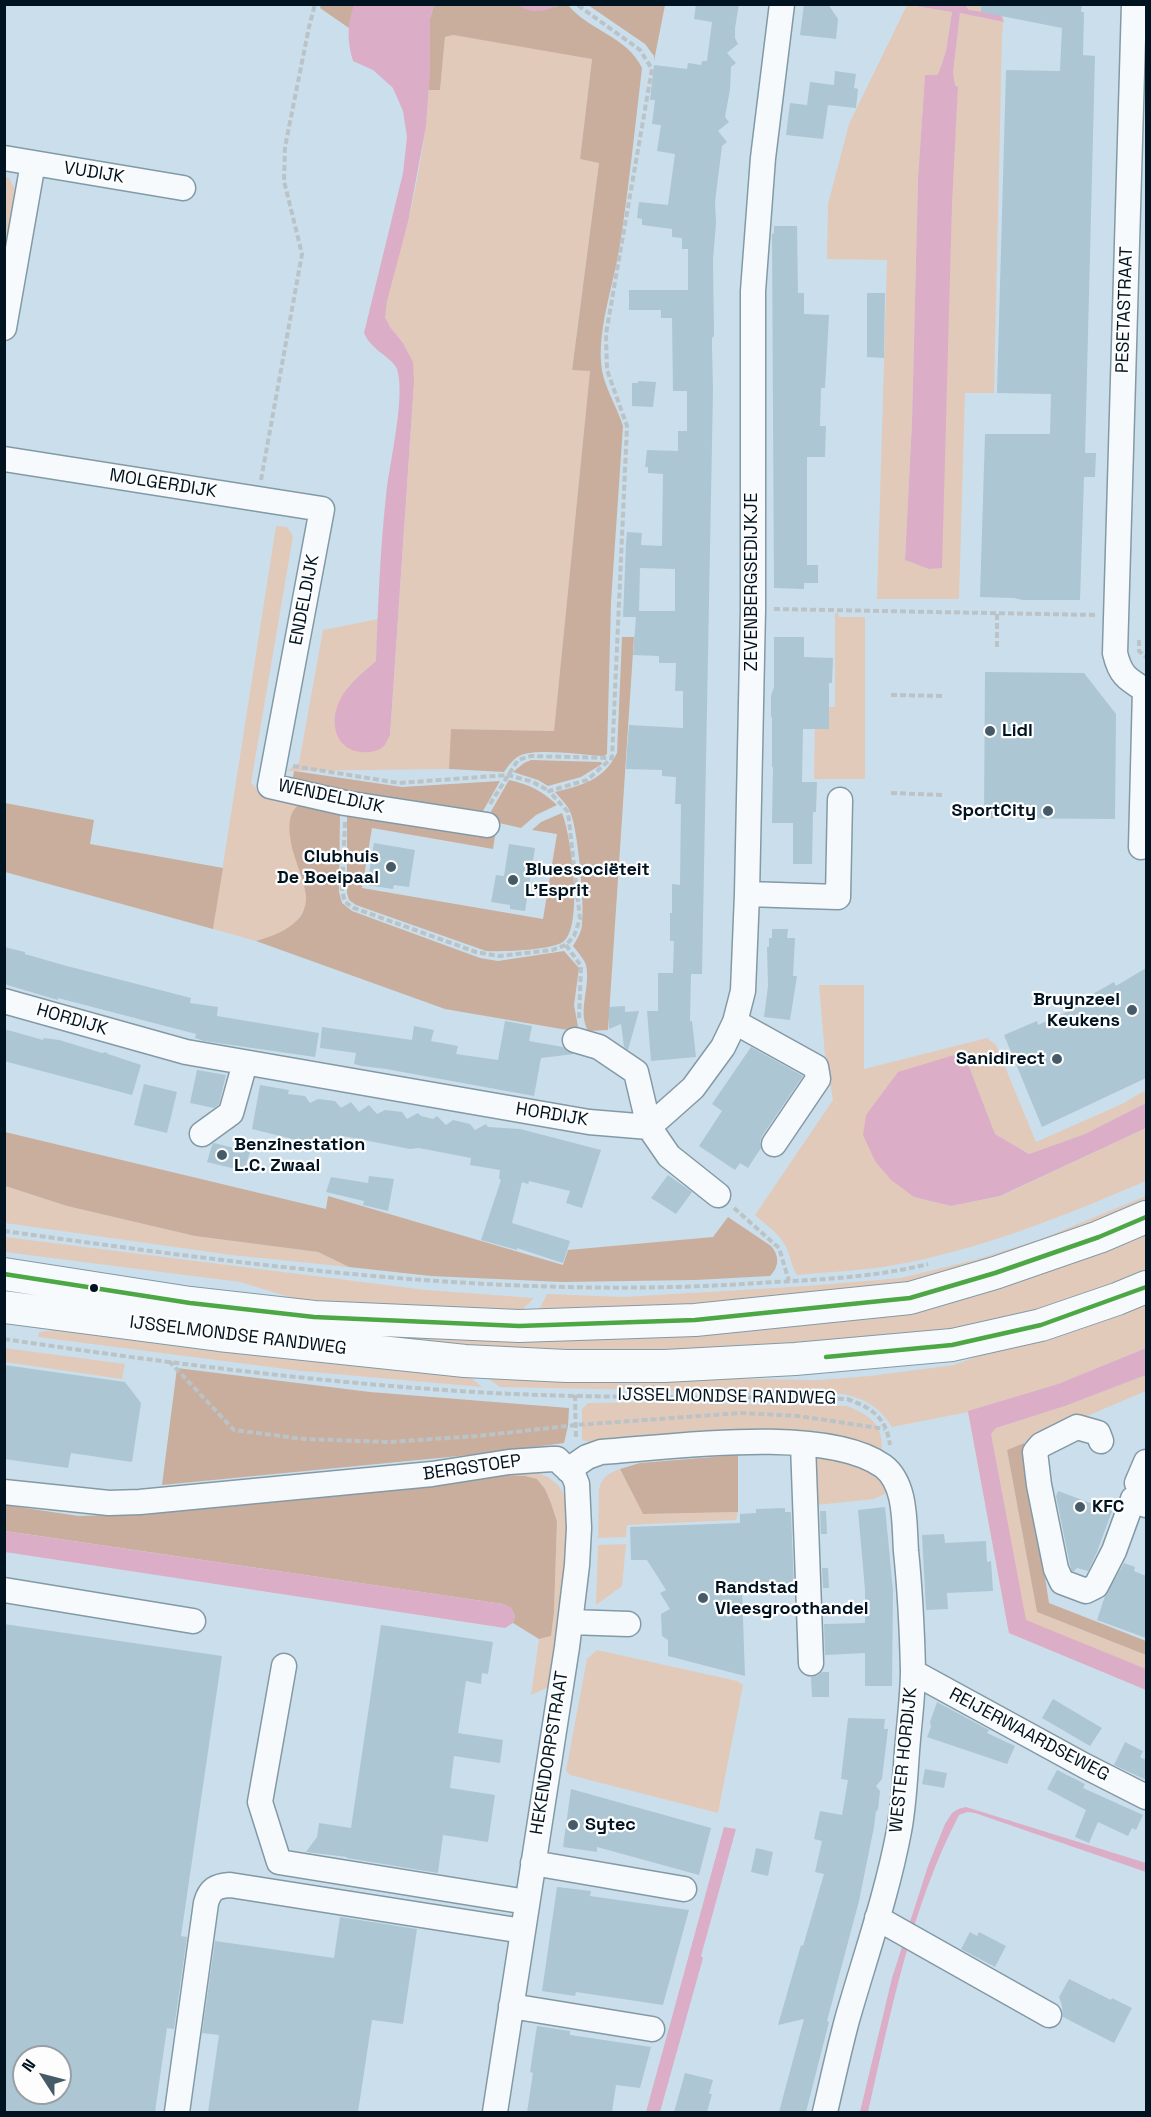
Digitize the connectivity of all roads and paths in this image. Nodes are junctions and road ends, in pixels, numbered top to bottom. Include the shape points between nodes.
1 (315, 4) edge
2 (576, 4) edge
3 (782, 4) edge
4 (1134, 4) edge
5 (4, 158) edge
6 (33, 163) junction
7 (183, 188) dead end
8 (4, 328) edge
9 (4, 459) edge
10 (258, 499) junction
11 (322, 509) joint
12 (753, 609) junction
13 (996, 614) junction
14 (1116, 616) junction
15 (997, 649) dead end
16 (287, 690) joint
17 (1146, 690) edge
18 (891, 695) dead end
19 (944, 696) dead end
20 (612, 758) junction
21 (275, 764) junction
22 (508, 775) junction
23 (350, 776) junction
24 (549, 791) junction
25 (891, 793) dead end
26 (943, 795) dead end
27 (840, 800) dead end
28 (345, 803) junction
29 (483, 824) joint
30 (1141, 847) dead end
31 (747, 894) junction
32 (566, 945) junction
33 (4, 1001) edge
34 (735, 1022) junction
35 (582, 1041) joint
36 (245, 1062) junction
37 (649, 1127) junction
38 (202, 1134) dead end
39 (774, 1144) dead end
40 (718, 1195) joint
41 (1146, 1217) edge
42 (4, 1231) edge
43 (902, 1270) dead end
44 (4, 1274) edge
45 (789, 1281) junction
46 (1146, 1287) edge
47 (4, 1307) edge
48 (4, 1339) edge
49 (169, 1361) junction
50 (575, 1395) junction
51 (576, 1425) junction
52 (1101, 1441) dead end
53 (803, 1444) junction
54 (568, 1470) junction
55 (4, 1492) edge
56 (1146, 1505) edge
57 (4, 1590) edge
58 (194, 1621) dead end
59 (570, 1622) junction
60 (628, 1624) dead end
61 (811, 1663) dead end
62 (284, 1666) dead end
63 (913, 1672) junction
64 (1146, 1797) edge
65 (533, 1863) junction
66 (684, 1889) dead end
67 (527, 1902) junction
68 (877, 1918) junction
69 (523, 1931) junction
70 (511, 2006) junction
71 (1049, 2015) dead end
72 (652, 2029) dead end
73 (177, 2112) edge
74 (495, 2112) edge
75 (825, 2112) edge

1 - 10 path via 285,147 284,181 302,254
2 - 20 path via 640,50 652,69 606,334 606,370 627,426
3 - 12 street, ZEVENBERGSEDIJKJE via 763,158 753,291
4 - 14 street, PESETASTRAAT
5 - 6 street, VUDIJK
6 - 7 street, VUDIJK
6 - 8 street
9 - 10 street, MOLGERDIJK
10 - 11 street, MOLGERDIJK
11 - 16 street, ENDELDIJK
12 - 13 path
12 - 31 street, ZEVENBERGSEDIJKJE
13 - 14 path
13 - 15 path
14 - 17 street, PESETASTRAAT via 1118,667 1125,678
16 - 21 street, WENDELDIJK
17 - 30 street, PESETASTRAAT
18 - 19 path
20 - 22 path via 531,756 518,760
20 - 24 path via 587,780
21 - 23 path
21 - 28 street, WENDELDIJK via 270,786
22 - 23 path via 399,783
22 - 24 path
22 - 29 path
23 - 28 path
24 - 32 path via 568,812 580,919
25 - 26 path
27 - 31 street via 838,897
28 - 29 street, WENDELDIJK
28 - 32 path via 342,891 345,902 354,908 499,956
31 - 34 street, ZEVENBERGSEDIJKJE via 743,991
32 - 35 path via 581,966
33 - 36 street, HORDIJK via 186,1052
34 - 37 street, ZEVENBERGSEDIJKJE via 723,1047 693,1088
34 - 39 street via 816,1067 818,1079
35 - 37 street via 599,1047 636,1072
36 - 37 street, HORDIJK via 589,1122
36 - 38 street via 231,1113
37 - 40 street via 669,1156
40 - 45 path via 780,1248
41 - 44 main road, IJSSELMONDSE RANDWEG via 995,1274 910,1298 695,1320 519,1326 314,1317 190,1304
42 - 45 path via 233,1263 513,1286 670,1288
43 - 45 path
46 - 47 main road, IJSSELMONDSE RANDWEG via 1041,1325 952,1345 665,1366 465,1361
48 - 49 path, IJSSELMONDSE RANDWEG
49 - 50 path, IJSSELMONDSE RANDWEG via 378,1384
49 - 51 path, IJSSELMONDSE RANDWEG via 234,1430 304,1439 390,1442
50 - 51 path
50 - 51 path, IJSSELMONDSE RANDWEG via 847,1399 879,1416 886,1429 799,1416 741,1413
51 - 54 path
52 - 56 street via 1098,1433 1077,1427 1035,1452 1054,1559 1062,1582 1086,1591 1096,1586 1133,1499
53 - 54 street via 745,1442 601,1452
53 - 61 street
53 - 63 street, WESTER HORDIJK via 868,1457 885,1468 900,1493
54 - 55 street, BERGSTOEP via 557,1459 509,1462 432,1474 109,1503
54 - 59 street, HEKENDORPSTRAAT via 577,1484 579,1528
57 - 58 street
59 - 60 street
59 - 65 street, HEKENDORPSTRAAT
62 - 67 street via 260,1802 279,1862
63 - 64 street, REIJERWAARDSEWEG
63 - 68 street, WESTER HORDIJK via 903,1807
65 - 66 street
65 - 67 street, HEKENDORPSTRAAT
67 - 69 street, HEKENDORPSTRAAT
68 - 71 street
68 - 75 street, WESTER HORDIJK
69 - 70 street, HEKENDORPSTRAAT
69 - 73 street via 230,1885 216,1887 206,1903
70 - 72 street
70 - 74 street, HEKENDORPSTRAAT

